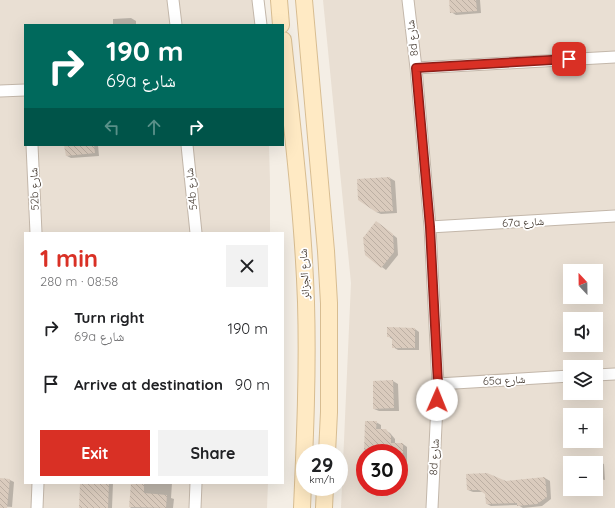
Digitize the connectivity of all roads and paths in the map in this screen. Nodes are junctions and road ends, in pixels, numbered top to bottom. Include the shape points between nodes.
1 (173, 0) edge
2 (258, 0) edge
3 (279, 0) edge
4 (304, 0) edge
5 (408, 0) edge
6 (176, 24) edge
7 (261, 24) edge
8 (281, 24) edge
9 (615, 57) edge
10 (284, 58) edge
11 (416, 68) junction
12 (24, 90) edge
13 (0, 91) edge
14 (32, 146) edge
15 (187, 146) edge
16 (289, 148) edge
17 (615, 216) edge
18 (430, 227) junction
19 (36, 232) edge
20 (196, 232) edge
21 (615, 374) edge
22 (603, 375) edge
23 (563, 376) edge
24 (438, 384) junction
25 (327, 444) edge
26 (38, 484) edge
27 (196, 484) edge
28 (325, 496) edge
29 (37, 508) edge
30 (195, 508) edge
31 (302, 508) edge
32 (324, 508) edge
33 (432, 508) edge

1 - 6 street
2 - 7 street
3 - 8 main road
4 - 25 main road, شارع الجزائر via 329,303
5 - 11 street, 8d شارع
9 - 11 street
10 - 16 main road, شارع الجزائر
11 - 18 street, 8d شارع
12 - 13 street
14 - 19 street, 52b شارع
15 - 20 street, 54b شارع
16 - 31 main road, شارع الجزائر via 300,210 306,303
17 - 18 street, 67a شارع
18 - 24 street, 8d شارع
21 - 22 street
23 - 24 street, 65a شارع
24 - 33 street, 8d شارع
26 - 29 street
27 - 30 street
28 - 32 main road

